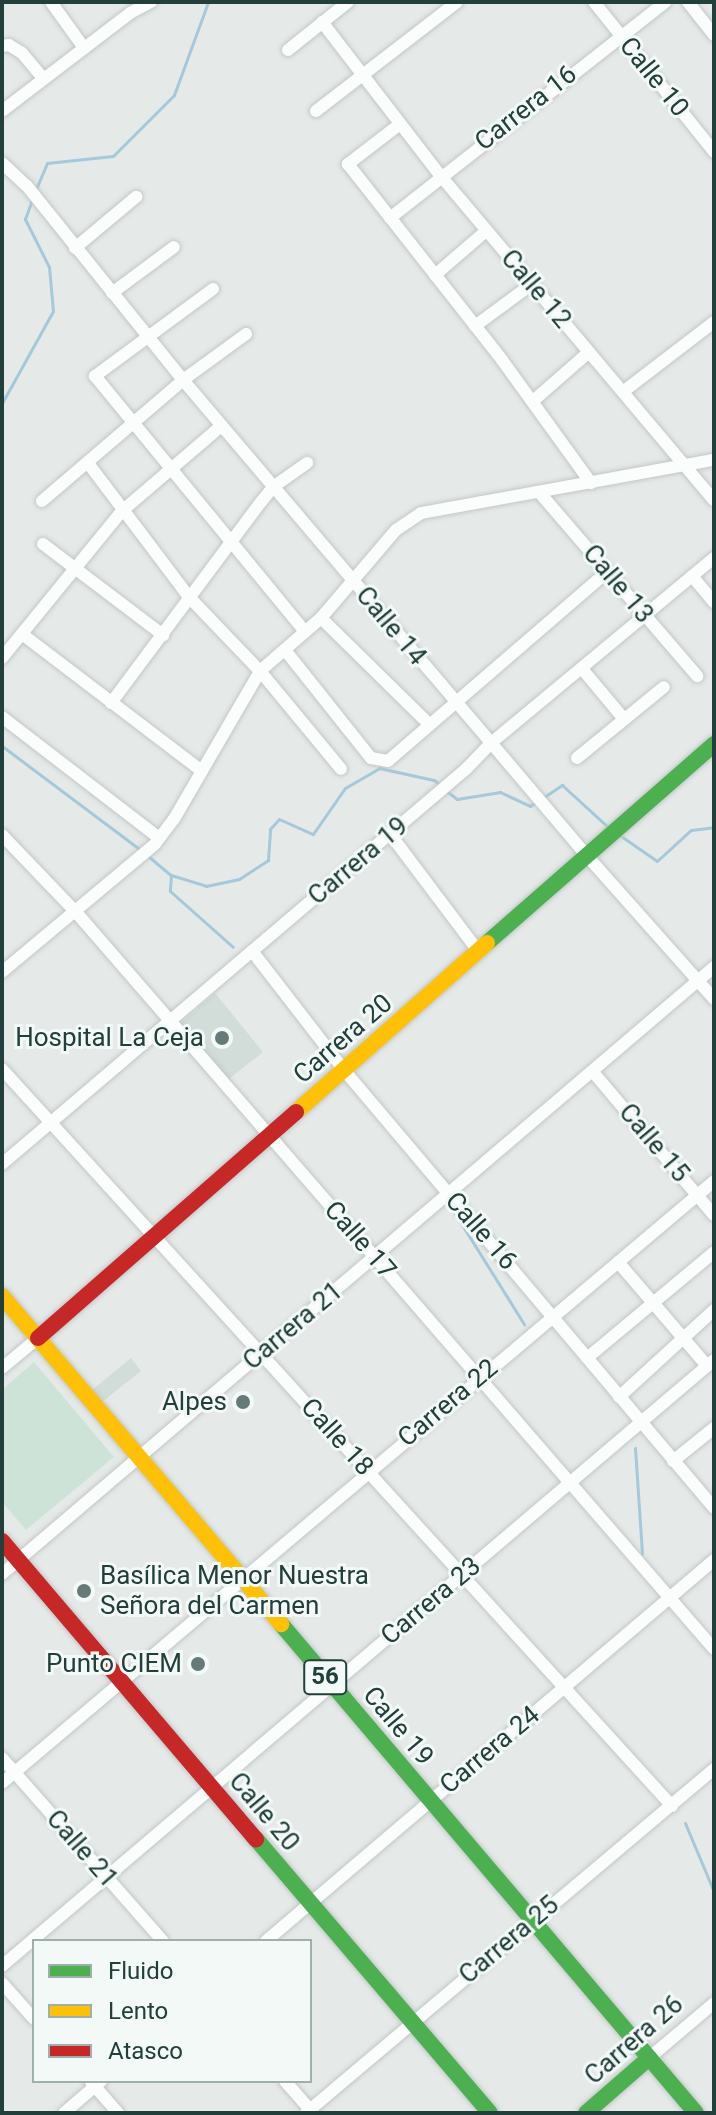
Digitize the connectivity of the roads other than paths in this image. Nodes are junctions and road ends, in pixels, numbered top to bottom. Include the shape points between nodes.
1 (51, 2) edge
2 (151, 2) edge
3 (348, 2) edge
4 (457, 2) edge
5 (594, 2) edge
6 (665, 2) edge
7 (688, 2) edge
8 (127, 8) edge
9 (322, 22) junction
10 (620, 34) junction
11 (714, 35) edge
12 (2, 46) edge
13 (84, 48) junction
14 (288, 50) dead end
15 (362, 75) junction
16 (43, 78) junction
17 (2, 111) edge
18 (316, 111) dead end
19 (400, 124) junction
20 (713, 150) edge
21 (2, 163) edge
22 (440, 175) junction
23 (136, 197) dead end
24 (390, 218) junction
25 (486, 231) junction
26 (174, 247) dead end
27 (75, 248) junction
28 (435, 275) junction
29 (532, 284) junction
30 (213, 289) dead end
31 (112, 293) junction
32 (714, 322) edge
33 (475, 326) junction
34 (246, 334) dead end
35 (147, 336) junction
36 (589, 352) junction
37 (183, 380) junction
38 (624, 391) junction
39 (533, 401) junction
40 (133, 424) junction
41 (221, 426) junction
42 (714, 460) edge
43 (88, 463) junction
44 (307, 463) dead end
45 (685, 466) junction
46 (169, 469) junction
47 (591, 483) junction
48 (273, 487) junction
49 (539, 492) junction
50 (714, 500) edge
51 (42, 501) dead end
52 (122, 511) junction
53 (230, 541) junction
54 (43, 544) dead end
55 (714, 558) edge
56 (74, 567) junction
57 (607, 572) junction
58 (692, 576) junction
59 (355, 582) junction
60 (189, 597) junction
61 (714, 602) edge
62 (645, 616) junction
63 (321, 618) junction
64 (305, 632) junction
65 (22, 634) junction
66 (163, 635) junction
67 (285, 650) junction
68 (2, 658) edge
69 (583, 670) junction
70 (260, 671) junction
71 (697, 676) dead end
72 (664, 687) dead end
73 (456, 702) junction
74 (111, 703) junction
75 (2, 717) edge
76 (624, 719) junction
77 (428, 723) junction
78 (491, 743) junction
79 (714, 744) edge
80 (577, 758) dead end
81 (341, 769) dead end
82 (202, 771) junction
83 (390, 834) junction
84 (2, 835) edge
85 (157, 841) junction
86 (588, 857) junction
87 (75, 911) junction
88 (252, 951) junction
89 (479, 952) junction
90 (714, 967) edge
91 (2, 972) edge
92 (698, 981) junction
93 (714, 999) edge
94 (170, 1021) junction
95 (2, 1069) edge
96 (344, 1070) junction
97 (593, 1072) junction
98 (51, 1122) junction
99 (269, 1135) junction
100 (2, 1164) edge
101 (714, 1181) edge
102 (449, 1194) junction
103 (698, 1196) junction
104 (714, 1215) edge
105 (154, 1236) junction
106 (714, 1252) edge
107 (375, 1257) junction
108 (618, 1262) junction
109 (2, 1296) edge
110 (651, 1301) junction
111 (714, 1310) edge
112 (551, 1316) junction
113 (38, 1338) junction
114 (683, 1338) junction
115 (261, 1353) junction
116 (587, 1358) junction
117 (710, 1363) edge
118 (2, 1368) edge
119 (478, 1378) junction
120 (619, 1397) junction
121 (640, 1423) junction
122 (714, 1428) edge
123 (139, 1457) junction
124 (673, 1461) junction
125 (368, 1472) junction
126 (570, 1483) junction
127 (711, 1499) edge
128 (2, 1541) edge
129 (714, 1560) edge
130 (19, 1561) junction
131 (2, 1574) edge
132 (462, 1574) junction
133 (242, 1579) junction
134 (670, 1597) junction
135 (714, 1649) edge
136 (122, 1681) junction
137 (332, 1685) junction
138 (565, 1687) junction
139 (2, 1758) edge
140 (714, 1769) edge
141 (15, 1772) junction
142 (2, 1783) edge
143 (212, 1787) junction
144 (430, 1801) junction
145 (672, 1806) junction
146 (106, 1877) junction
147 (311, 1903) junction
148 (531, 1920) junction
149 (34, 1939) edge
150 (161, 1939) edge
151 (268, 1939) edge
152 (32, 1940) edge
153 (2, 1966) edge
154 (2, 1983) edge
155 (714, 2003) edge
156 (32, 2017) edge
157 (412, 2022) junction
158 (649, 2058) junction
159 (95, 2083) edge
160 (287, 2083) edge
161 (310, 2112) edge
162 (64, 2113) edge
163 (118, 2113) edge
164 (490, 2113) edge
165 (586, 2113) edge
166 (696, 2113) edge

1 - 13 street
2 - 8 street
3 - 9 street
4 - 15 street
5 - 10 street, Calle 10
6 - 10 street, Carrera 16
7 - 11 street
8 - 13 street
9 - 14 street
9 - 15 street, Calle 12
10 - 20 street, Calle 10
10 - 22 street, Carrera 16
12 - 16 street via 22,53
13 - 16 street
15 - 18 street
15 - 19 street, Calle 12
16 - 17 street
19 - 22 street, Calle 12
19 - 24 street via 348,164
21 - 27 street, Calle 14
22 - 24 street, Carrera 16
22 - 25 street, Calle 12
23 - 27 street
24 - 28 street
25 - 28 street
25 - 29 street, Calle 12
26 - 31 street
27 - 31 street, Calle 14
28 - 33 street
29 - 33 street
29 - 36 street, Calle 12
30 - 35 street
31 - 35 street, Calle 14
32 - 38 street
33 - 39 street
34 - 37 street
35 - 37 street, Calle 14
35 - 40 street via 95,376
36 - 38 street, Calle 12
36 - 39 street
37 - 40 street
37 - 41 street, Calle 14
38 - 45 street, Calle 12
39 - 47 street
40 - 43 street
40 - 46 street
41 - 46 street
41 - 48 street, Calle 14
42 - 45 street
43 - 51 street
43 - 52 street
44 - 48 street
45 - 47 street
45 - 50 street, Calle 12
46 - 52 street
46 - 53 street
47 - 49 street
48 - 53 street
48 - 59 street, Calle 14
49 - 57 street, Calle 13
49 - 59 street via 421,513 396,530
52 - 56 street
52 - 60 street
53 - 60 street
53 - 64 street
54 - 56 street
55 - 58 street, Carrera 19
56 - 65 street
56 - 66 street
57 - 62 street, Calle 13
57 - 73 street
58 - 61 street
58 - 62 street, Carrera 19
59 - 63 street
59 - 73 street, Calle 14
60 - 66 street
60 - 70 street
62 - 69 street, Carrera 19
62 - 71 street, Calle 13
63 - 64 street
63 - 77 street
64 - 67 street
65 - 68 street
65 - 74 street
66 - 74 street
67 - 70 street
67 - 77 street via 371,758 388,761
69 - 76 street
69 - 78 street, Carrera 19
70 - 81 street
70 - 82 street
72 - 76 street
73 - 77 street
73 - 78 street, Calle 14
74 - 82 street
75 - 85 street
76 - 80 street
78 - 83 street, Carrera 19
78 - 86 street, Calle 14
79 - 86 main road, Carrera 20
82 - 85 street
83 - 88 street, Carrera 19
83 - 89 street
84 - 87 street, Calle 17
85 - 87 street
86 - 89 main road, Carrera 20
86 - 92 street, Calle 14
87 - 91 street
87 - 94 street, Calle 17
88 - 94 street, Carrera 19
88 - 96 street, Calle 16
89 - 96 main road, Carrera 20
90 - 92 street, Carrera 21
92 - 93 street, Calle 14
92 - 97 street, Carrera 21
94 - 98 street, Carrera 19
94 - 99 street, Calle 17
95 - 98 street, Calle 18
96 - 99 main road, Carrera 20
96 - 102 street, Calle 16
97 - 102 street, Carrera 21
97 - 103 street, Calle 15
98 - 100 street, Carrera 19
98 - 105 street, Calle 18
99 - 105 main road, Carrera 20
99 - 107 street, Calle 17
101 - 103 street, Carrera 22
102 - 107 street, Carrera 21
102 - 112 street, Calle 16
103 - 104 street, Calle 15
103 - 108 street, Carrera 22
105 - 113 main road, Carrera 20
105 - 115 street, Calle 18
106 - 110 street
107 - 115 street, Carrera 21
107 - 119 street, Calle 17
108 - 110 street
108 - 112 street, Carrera 22
109 - 113 main road, Calle 19 / 56
110 - 114 street
110 - 116 street
111 - 114 street
112 - 116 street, Calle 16
112 - 119 street, Carrera 22
113 - 118 street, Carrera 20
113 - 123 main road, Calle 19 / 56
114 - 117 street
114 - 120 street
115 - 123 street, Carrera 21
115 - 125 street, Calle 18
116 - 120 street, Calle 16
117 - 121 street, Carrera 23
119 - 125 street, Carrera 22
119 - 126 street, Calle 17
120 - 121 street, Calle 16
121 - 124 street, Calle 16
121 - 126 street, Carrera 23
122 - 124 street
123 - 130 street, Carrera 21
123 - 133 main road, Calle 19 / 56
124 - 127 street, Calle 16
125 - 132 street, Calle 18
125 - 133 street, Carrera 22
126 - 132 street, Carrera 23
126 - 134 street, Calle 17
128 - 130 main road, Calle 20
129 - 134 street, Carrera 24
130 - 131 street, Carrera 21
130 - 136 main road, Calle 20
132 - 137 street, Carrera 23
132 - 138 street, Calle 18
133 - 136 street, Carrera 22
133 - 137 main road, Calle 19 / 56
134 - 135 street, Calle 17
134 - 138 street, Carrera 24
136 - 141 street, Carrera 22
136 - 143 main road, Calle 20
137 - 143 street, Carrera 23
137 - 144 main road, Calle 19 / 56
138 - 144 street, Carrera 24
138 - 145 street, Calle 18
139 - 141 street, Calle 21
140 - 145 street, Carrera 25
141 - 142 street, Carrera 22
141 - 146 street, Calle 21
143 - 146 street, Carrera 23
143 - 147 main road, Calle 20
144 - 147 street, Carrera 24
144 - 148 main road, Calle 19 / 56
145 - 148 street, Carrera 25
146 - 149 street, Carrera 23
146 - 150 street, Calle 21
147 - 151 street, Carrera 24
147 - 157 main road, Calle 20
148 - 157 street, Carrera 25
148 - 158 main road, Calle 19 / 56
152 - 153 street, Carrera 23
154 - 156 street
155 - 158 street, Carrera 26
157 - 161 street, Carrera 25
157 - 164 main road, Calle 20
158 - 165 main road, Carrera 26
158 - 166 main road, Calle 19 / 56
159 - 162 street
159 - 163 street
160 - 161 street

